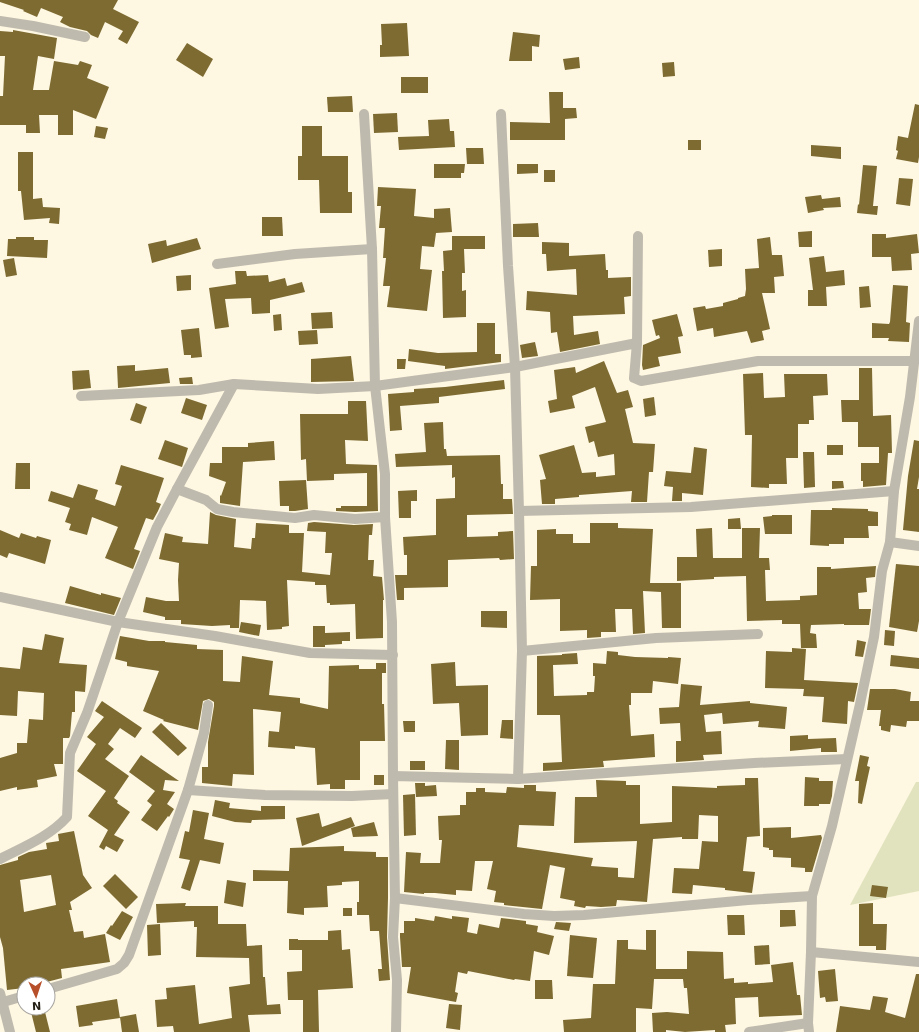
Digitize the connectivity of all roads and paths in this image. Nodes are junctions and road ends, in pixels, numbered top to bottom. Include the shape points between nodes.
1 (0, 21) edge
2 (85, 37) dead end
3 (364, 114) dead end
4 (501, 114) dead end
5 (638, 236) dead end
6 (372, 249) junction
7 (217, 264) dead end
8 (919, 321) edge
9 (637, 343) junction
10 (914, 361) junction
11 (515, 367) junction
12 (234, 384) junction
13 (375, 386) junction
14 (81, 396) dead end
15 (177, 488) junction
16 (894, 491) junction
17 (519, 511) junction
18 (385, 517) junction
19 (890, 542) junction
20 (919, 546) edge
21 (0, 597) edge
22 (118, 622) junction
23 (758, 634) dead end
24 (522, 650) junction
25 (393, 655) junction
26 (208, 705) dead end
27 (847, 760) junction
28 (393, 776) junction
29 (518, 778) junction
30 (188, 790) junction
31 (393, 794) junction
32 (0, 858) edge
33 (812, 896) junction
34 (395, 898) junction
35 (811, 952) junction
36 (919, 962) edge
37 (56, 987) edge
38 (16, 997) edge
39 (1, 999) edge
40 (809, 1028) edge
41 (10, 1032) edge
42 (396, 1032) edge
43 (749, 1032) edge

1 - 2 street
3 - 6 street
4 - 11 street
5 - 9 street
6 - 7 street via 295,254
6 - 13 street
8 - 10 street
9 - 10 street via 634,378 641,380 758,361
9 - 11 street
10 - 16 street
11 - 13 street
11 - 17 street
12 - 13 street via 318,389
12 - 14 street via 199,390
12 - 15 street
13 - 18 street via 385,474
15 - 18 street via 206,500 217,508 233,512 295,518 314,515 355,519
15 - 22 street via 157,527
16 - 17 street via 691,507
16 - 19 street
17 - 24 street
18 - 25 street
19 - 20 street
19 - 27 street via 882,571 874,637
21 - 22 street
22 - 25 street via 310,653
22 - 32 street via 70,753 67,817 38,840
23 - 24 street via 656,638
24 - 29 street
25 - 28 street
26 - 30 street via 204,733
27 - 29 street via 754,763
27 - 33 street
28 - 29 street
28 - 31 street
30 - 31 street via 265,795
30 - 37 street via 135,940 124,963 117,969
31 - 34 street
33 - 34 street via 554,916
33 - 35 street
34 - 42 street
35 - 36 street
35 - 40 street
38 - 39 street
39 - 41 street
40 - 43 street

